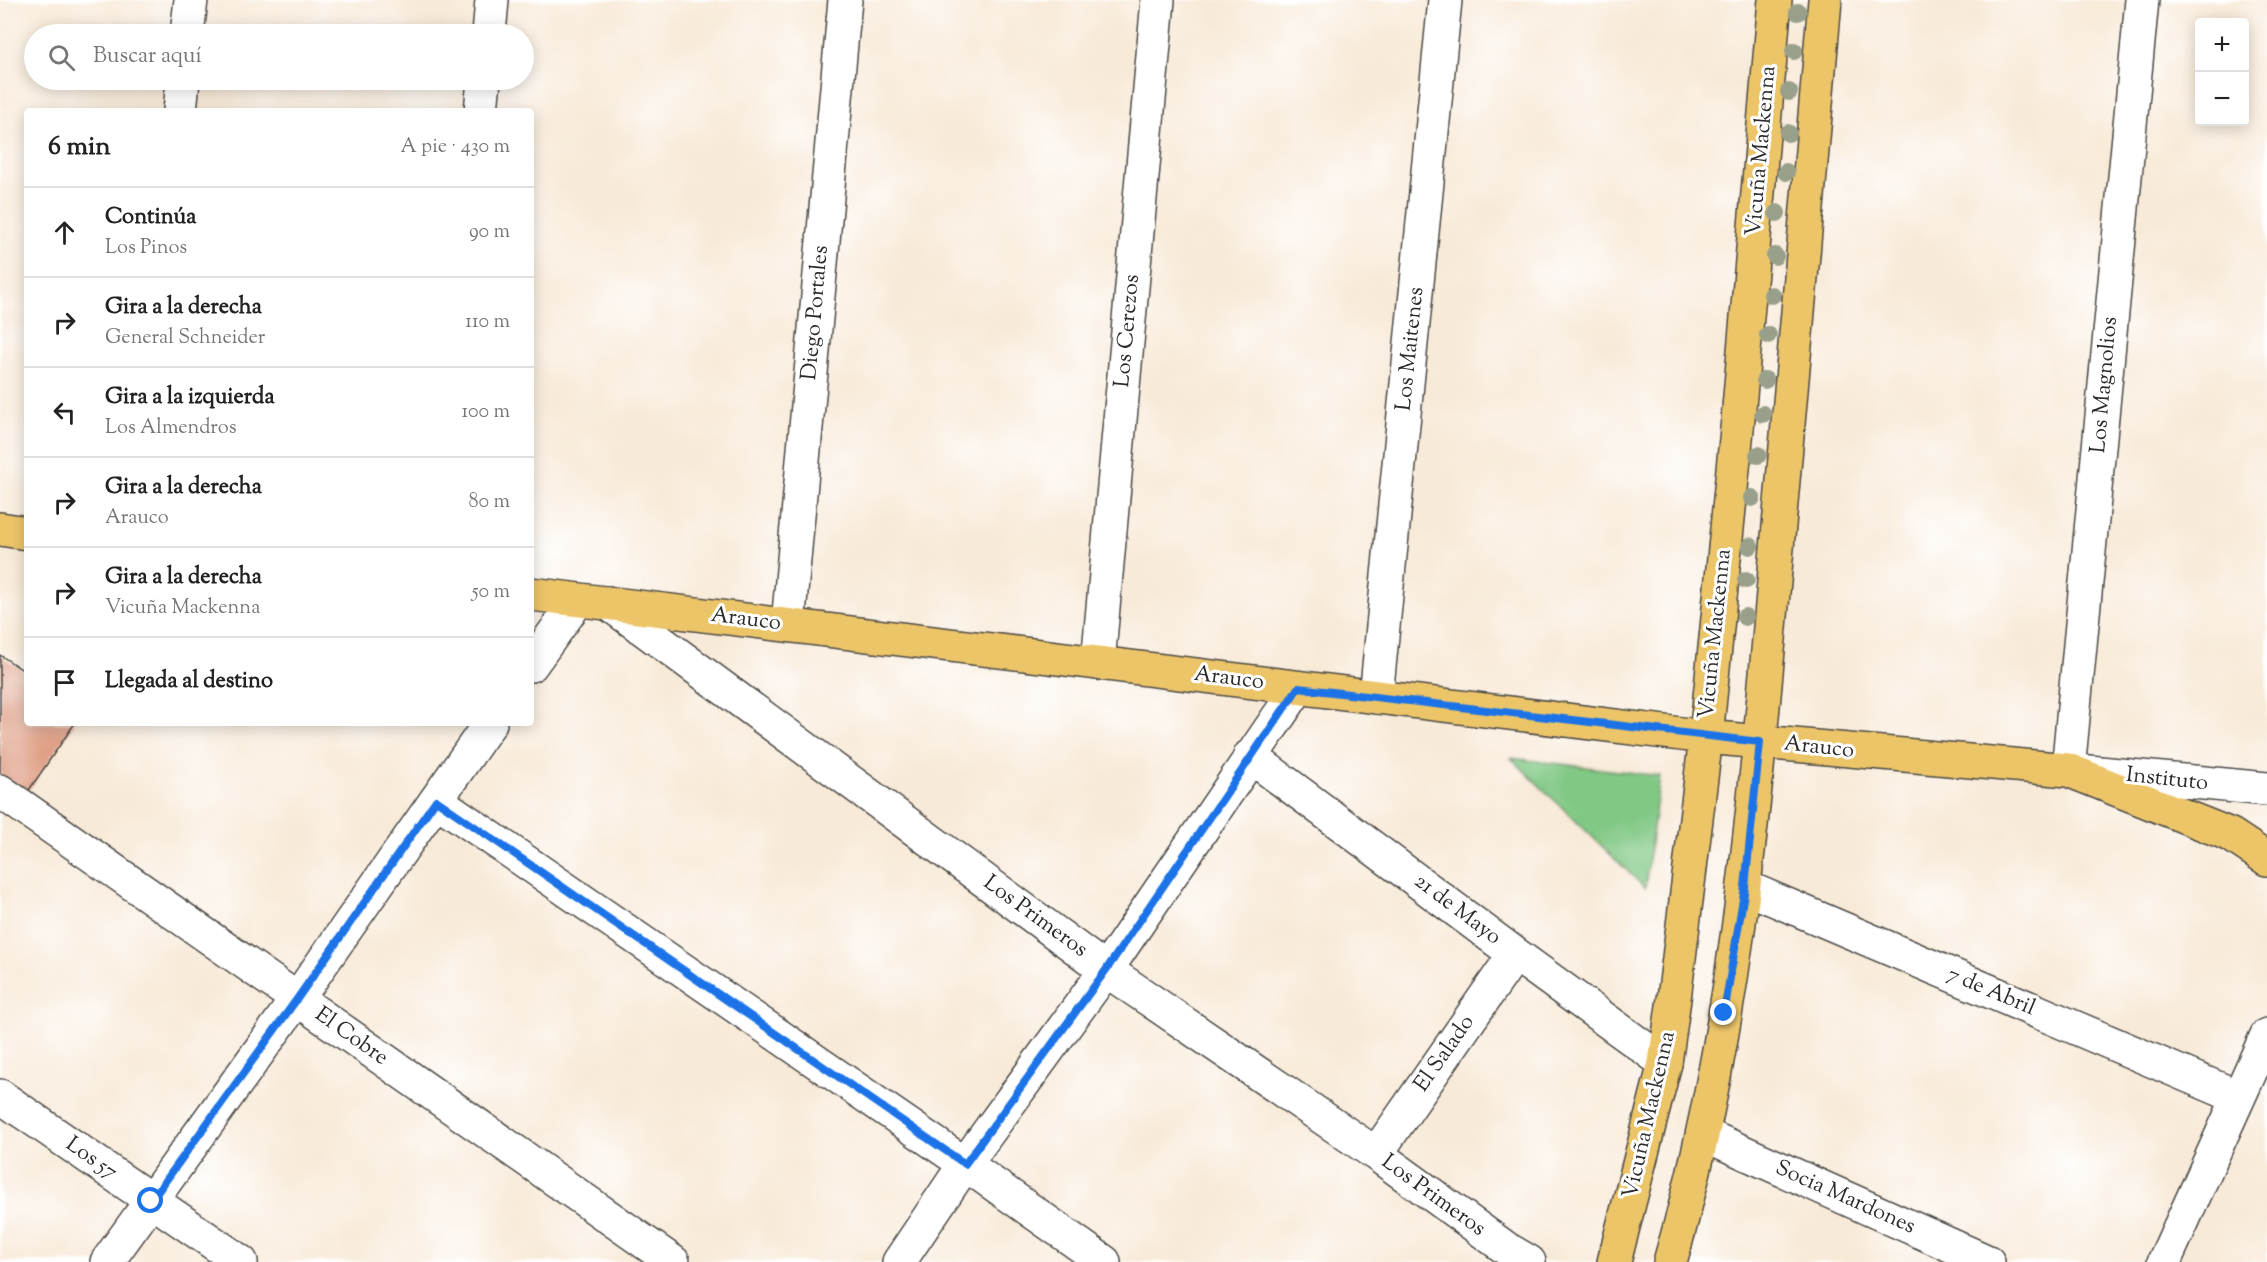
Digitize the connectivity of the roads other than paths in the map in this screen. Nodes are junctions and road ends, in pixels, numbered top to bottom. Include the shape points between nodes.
1 (191, 0) edge
2 (492, 0) edge
3 (845, 0) edge
4 (1158, 0) edge
5 (1445, 0) edge
6 (1775, 0) edge
7 (1825, 0) edge
8 (2142, 0) edge
9 (188, 24) edge
10 (490, 24) edge
11 (182, 90) edge
12 (483, 90) edge
13 (180, 108) edge
14 (481, 108) edge
15 (0, 529) edge
16 (24, 532) edge
17 (534, 594) edge
18 (593, 602) junction
19 (788, 625) junction
20 (534, 662) edge
21 (1098, 663) junction
22 (1298, 688) junction
23 (1376, 697) junction
24 (488, 726) edge
25 (1706, 737) junction
26 (1760, 742) junction
27 (1250, 756) junction
28 (2068, 770) junction
29 (2267, 789) edge
30 (0, 791) edge
31 (436, 800) junction
32 (2267, 859) edge
33 (1745, 887) junction
34 (1515, 954) junction
35 (1106, 970) junction
36 (297, 999) junction
37 (2267, 1035) edge
38 (1665, 1063) junction
39 (0, 1096) edge
40 (2238, 1097) junction
41 (1703, 1134) junction
42 (1376, 1154) junction
43 (965, 1164) junction
44 (151, 1201) junction
45 (108, 1262) edge
46 (242, 1262) edge
47 (672, 1262) edge
48 (899, 1262) edge
49 (1104, 1262) edge
50 (1529, 1262) edge
51 (1614, 1262) edge
52 (1670, 1262) edge
53 (1988, 1262) edge
54 (2164, 1262) edge

1 - 9 street
2 - 10 street
3 - 19 street, Diego Portales
4 - 21 street, Los Cerezos
5 - 23 street, Los Maitenes
6 - 25 main road, Vicuña Mackenna
7 - 26 main road
8 - 28 street, Los Magnolios
11 - 13 street
12 - 14 street
15 - 16 main road
17 - 18 main road, Arauco
18 - 19 main road, Arauco
18 - 20 street
18 - 35 street, Los Primeros
19 - 21 main road, Arauco
21 - 22 main road, Arauco
22 - 23 main road, Arauco
22 - 27 street
23 - 25 main road, Arauco
24 - 31 street
25 - 26 main road, Arauco
25 - 38 main road, Vicuña Mackenna
26 - 28 main road, Arauco
26 - 33 main road
27 - 34 street, 21 de Mayo
27 - 35 street
28 - 29 street, Instituto
28 - 32 main road, Arauco via 2232,835
30 - 36 street, El Cobre
31 - 36 street
31 - 43 street
33 - 40 street, 7 de Abril
33 - 41 main road
34 - 38 street, 21 de Mayo
34 - 42 street, El Salado
35 - 42 street, Los Primeros
35 - 43 street
36 - 44 street
36 - 47 street, El Cobre
37 - 40 street
38 - 51 main road, Vicuña Mackenna
39 - 44 street, Los 57
40 - 54 street
41 - 52 main road
41 - 53 street, Socia Mardones
42 - 50 street, Los Primeros
43 - 48 street
43 - 49 street
44 - 45 street
44 - 46 street, Los 57

